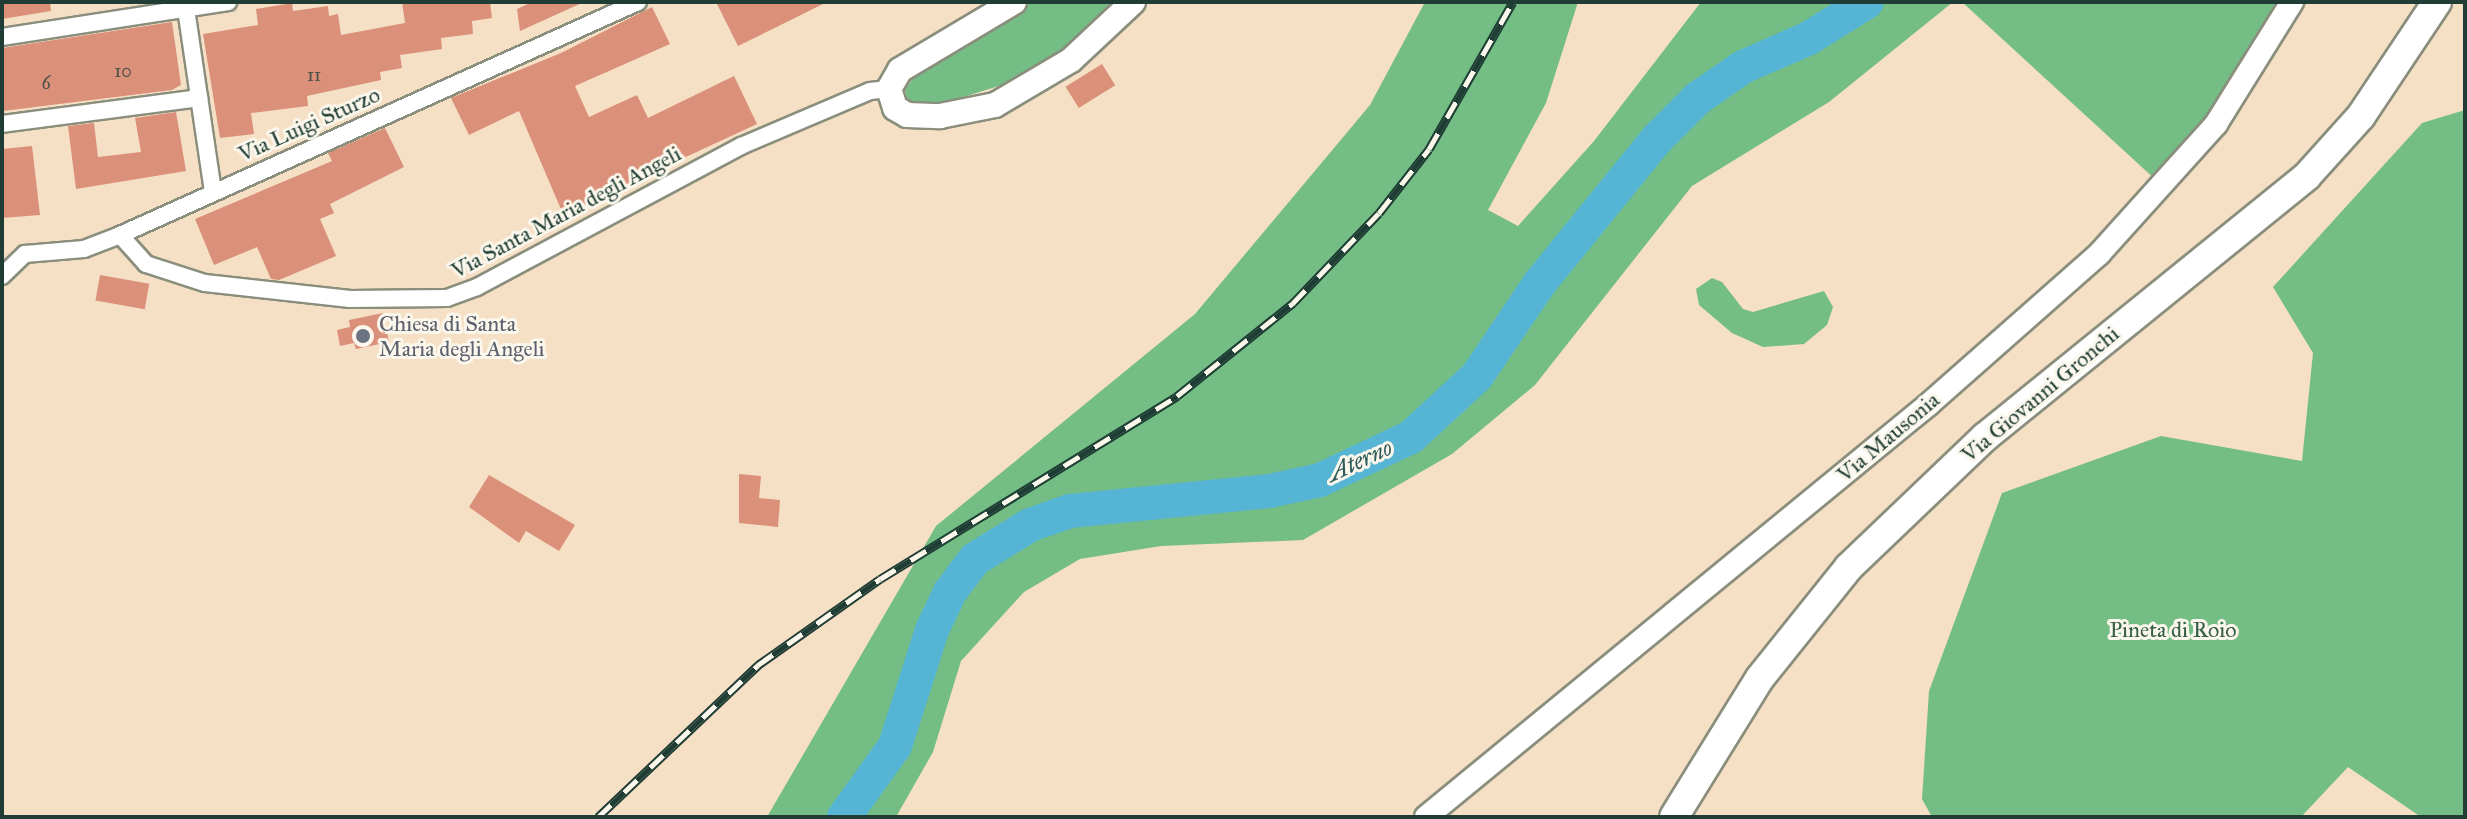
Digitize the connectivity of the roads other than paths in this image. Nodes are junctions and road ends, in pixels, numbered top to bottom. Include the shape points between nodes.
1 (228, 2) edge
2 (638, 2) edge
3 (1014, 2) edge
4 (1133, 2) edge
5 (2292, 2) edge
6 (2437, 2) edge
7 (185, 5) edge
8 (2, 37) edge
9 (889, 89) junction
10 (199, 98) junction
11 (2, 124) edge
12 (213, 192) junction
13 (120, 235) junction
14 (2, 276) edge
15 (1426, 817) edge
16 (1674, 817) edge

1 - 7 street
2 - 12 street, Via Luigi Sturzo
3 - 9 main road via 903,68
4 - 9 main road via 1071,60 985,108 907,115 895,108
5 - 15 main road, Via Mausonia via 2216,124 2089,265 1929,404
6 - 16 highway, Via Giovanni Gronchi via 2361,116 2307,176 1985,437 1849,567 1760,678
7 - 8 street
7 - 10 street
9 - 13 street, Via Santa Maria degli Angeli via 870,91 712,160 505,273 447,298 350,299 205,283 146,264
10 - 11 street
10 - 12 street
12 - 13 street, Via Luigi Sturzo
13 - 14 street, Via Luigi Sturzo via 84,249 33,251

